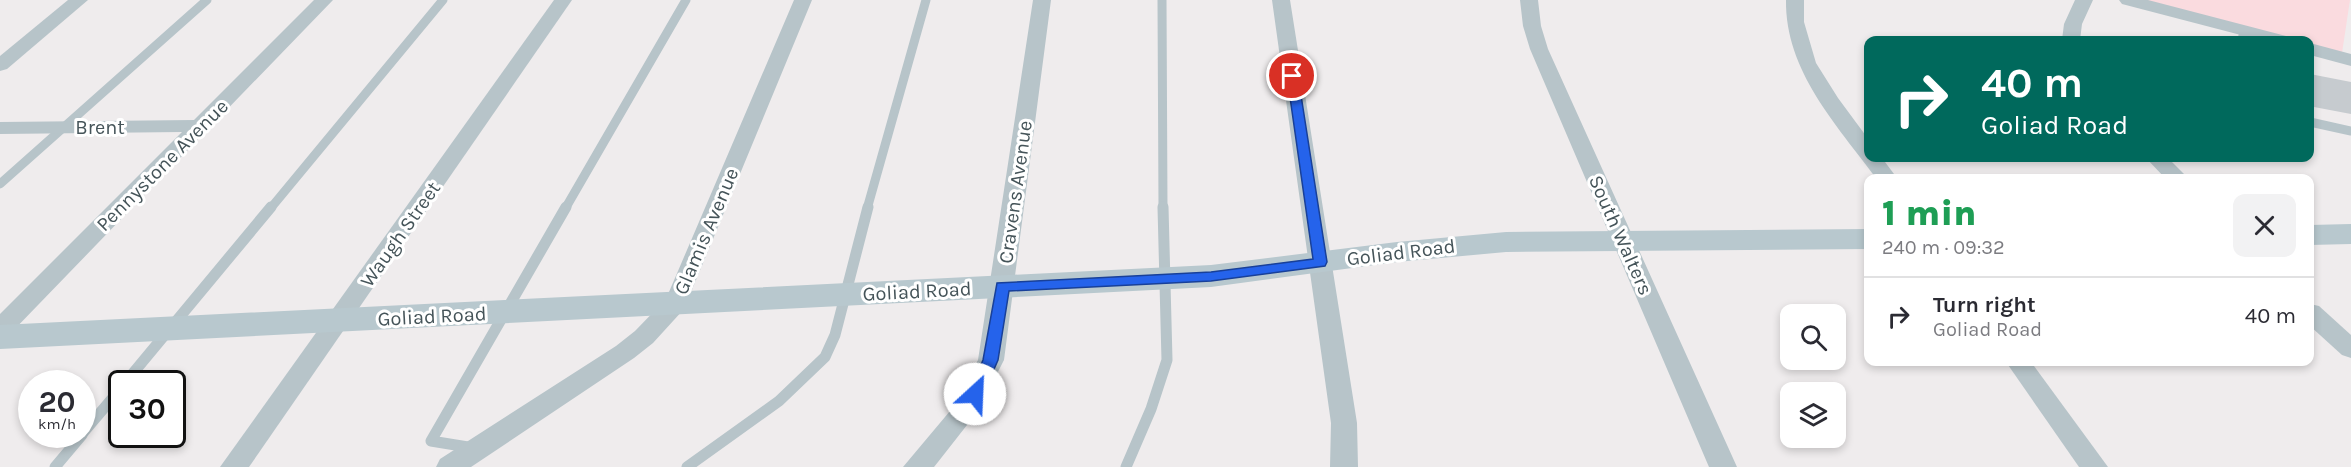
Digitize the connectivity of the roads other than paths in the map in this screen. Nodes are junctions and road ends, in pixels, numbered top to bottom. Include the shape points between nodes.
1 (79, 0) edge
2 (207, 0) edge
3 (324, 0) edge
4 (443, 0) edge
5 (563, 0) edge
6 (686, 0) edge
7 (803, 0) edge
8 (926, 0) edge
9 (1042, 0) edge
10 (1162, 0) edge
11 (1281, 0) edge
12 (1529, 0) edge
13 (1795, 0) edge
14 (2084, 0) edge
15 (2128, 0) edge
16 (2147, 2) edge
17 (2072, 36) edge
18 (2243, 36) edge
19 (2314, 50) edge
20 (2351, 60) edge
21 (0, 65) edge
22 (2314, 123) edge
23 (200, 126) junction
24 (64, 127) junction
25 (0, 128) edge
26 (2351, 131) edge
27 (1864, 147) edge
28 (2160, 162) edge
29 (2173, 174) edge
30 (0, 184) edge
31 (2351, 234) edge
32 (2314, 235) edge
33 (1864, 239) edge
34 (1623, 240) junction
35 (1320, 262) junction
36 (1163, 279) junction
37 (1002, 287) junction
38 (843, 295) junction
39 (676, 303) junction
40 (508, 312) junction
41 (2314, 316) edge
42 (340, 320) junction
43 (170, 328) junction
44 (0, 329) edge
45 (0, 337) edge
46 (2351, 349) edge
47 (2021, 366) edge
48 (136, 370) edge
49 (108, 404) edge
50 (96, 418) edge
51 (71, 448) edge
52 (478, 449) junction
53 (55, 467) edge
54 (234, 467) edge
55 (450, 467) edge
56 (687, 467) edge
57 (917, 467) edge
58 (1126, 467) edge
59 (1344, 467) edge
60 (1723, 467) edge
61 (2094, 467) edge

1 - 21 street
2 - 24 lane
3 - 23 street, Pennystone Avenue
4 - 43 lane
5 - 42 street, Waugh Street
6 - 40 lane
7 - 39 street, Glamis Avenue
8 - 38 lane
9 - 37 street, Cravens Avenue
10 - 36 lane
11 - 35 street
12 - 34 street, South Walters via 1539,49
13 - 27 street via 1794,19 1804,57
14 - 17 street
15 - 16 street
16 - 18 street
19 - 20 street
22 - 26 lane
23 - 24 street, Brent
23 - 44 street, Pennystone Avenue
24 - 25 street, Brent
24 - 30 lane
28 - 29 street
31 - 32 main road
33 - 34 main road, Goliad Road
34 - 35 main road, Goliad Road via 1472,244
34 - 60 street, South Walters
35 - 36 main road, Goliad Road via 1261,272
35 - 59 street via 1344,423
36 - 37 main road, Goliad Road
36 - 58 lane via 1167,360
37 - 38 main road, Goliad Road
37 - 57 street, Cravens Avenue via 995,340 983,381 942,442
38 - 39 main road, Goliad Road
38 - 56 lane via 826,356 804,381
39 - 40 main road, Goliad Road
39 - 52 street, Glamis Avenue via 625,352
40 - 42 main road, Goliad Road
40 - 52 lane via 431,441
41 - 46 street
42 - 43 main road, Goliad Road
42 - 54 street, Waugh Street
43 - 45 main road, Goliad Road
43 - 48 lane
47 - 61 street
49 - 50 lane
51 - 53 lane
52 - 55 street, Glamis Avenue

